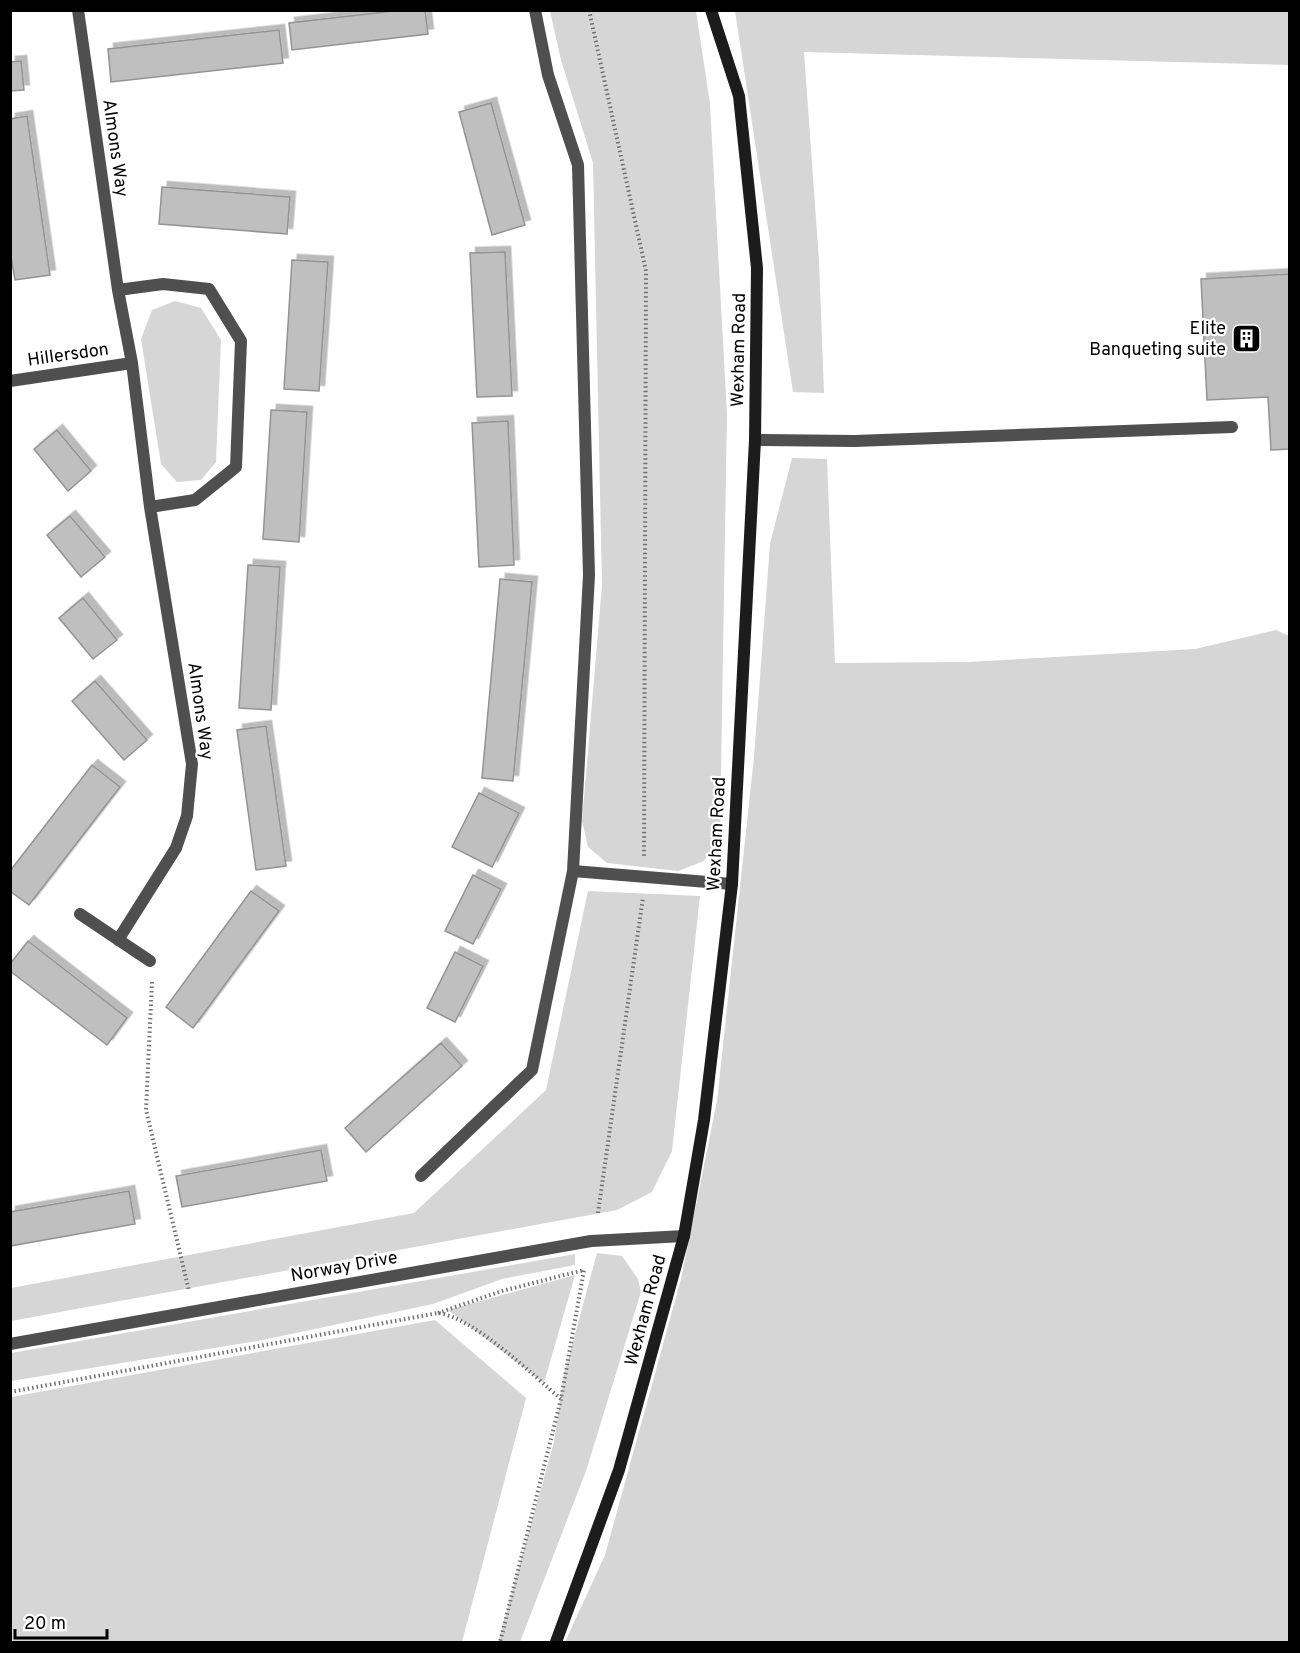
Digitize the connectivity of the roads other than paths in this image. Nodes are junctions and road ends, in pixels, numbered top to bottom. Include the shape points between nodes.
1 (78, 10) edge
2 (535, 10) edge
3 (711, 10) edge
4 (118, 290) junction
5 (132, 363) junction
6 (10, 381) edge
7 (1232, 427) dead end
8 (755, 440) junction
9 (150, 507) junction
10 (573, 872) junction
11 (732, 884) junction
12 (80, 914) dead end
13 (118, 940) junction
14 (150, 961) road end
15 (421, 1176) dead end
16 (684, 1236) junction
17 (10, 1344) edge
18 (556, 1642) edge

1 - 4 street, Almons Way
2 - 10 street via 548,75 578,165 589,575
3 - 8 street, Wexham Road via 739,96 755,245
4 - 5 street, Almons Way
4 - 9 street via 163,284 209,289 241,341 236,467 195,500
5 - 6 street, Hillersdon
5 - 9 street, Almons Way
7 - 8 street via 855,441
8 - 11 street, Wexham Road
9 - 13 street, Almons Way via 192,764 187,816 176,849
10 - 11 street
10 - 15 street via 532,1070
11 - 16 street, Wexham Road via 704,1120
12 - 13 street
13 - 14 street
16 - 17 street, Norway Drive via 591,1241
16 - 18 street, Wexham Road via 619,1470

